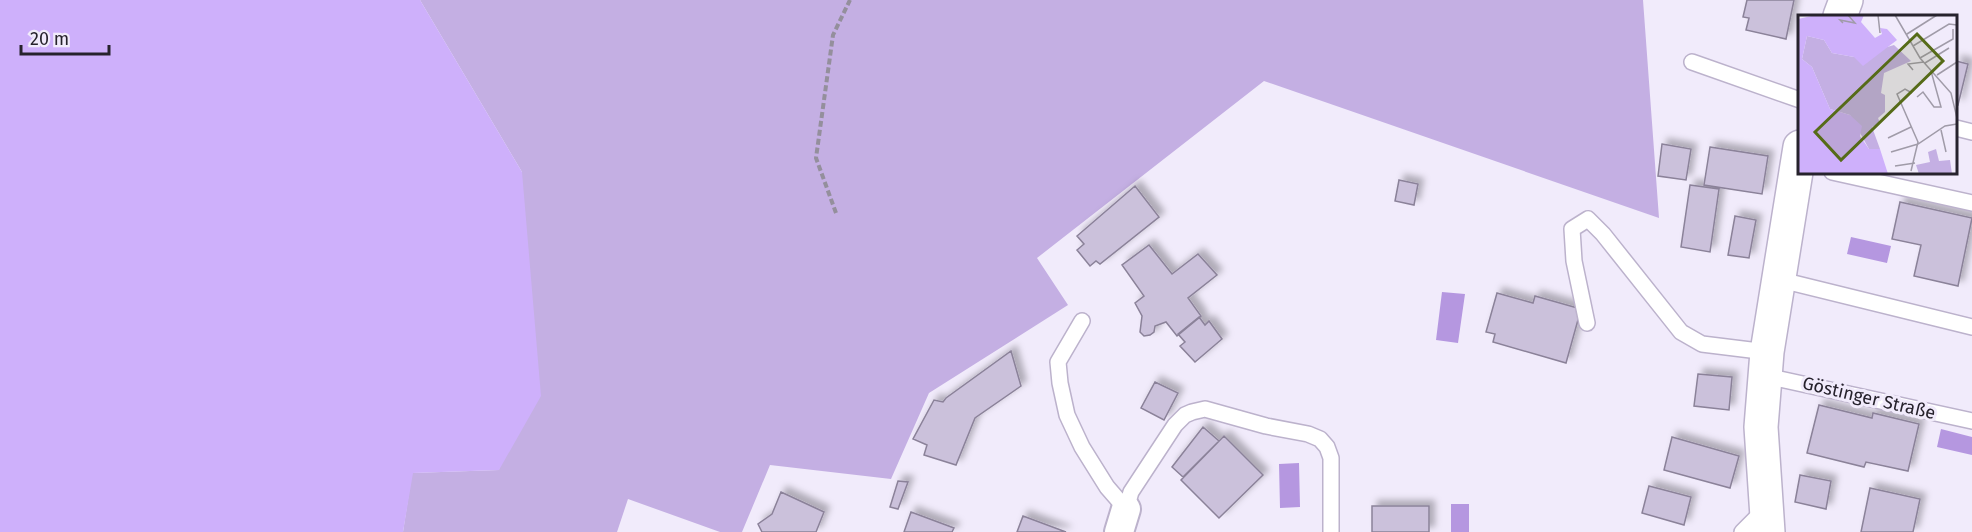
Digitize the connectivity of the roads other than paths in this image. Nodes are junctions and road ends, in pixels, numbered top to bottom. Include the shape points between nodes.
1 (1846, 0) edge
2 (1840, 15) edge
3 (1692, 62) dead end
4 (1798, 99) edge
5 (1957, 128) edge
6 (1972, 132) edge
7 (1798, 159) edge
8 (1841, 174) edge
9 (1972, 203) edge
10 (1778, 279) junction
11 (1082, 321) dead end
12 (1587, 323) dead end
13 (1972, 327) edge
14 (1766, 364) junction
15 (1972, 421) edge
16 (1123, 520) edge
17 (1767, 521) edge
18 (1331, 532) edge
19 (1742, 532) edge

1 - 2 street
3 - 4 lane
5 - 6 lane
7 - 10 street
8 - 9 lane
10 - 13 lane
10 - 14 street
11 - 16 lane via 1058,362 1060,384 1067,415
12 - 14 lane, Göstinger Straße via 1574,261 1572,229 1588,219 1681,332 1702,344
14 - 15 lane, Göstinger Straße
14 - 17 street via 1761,427
16 - 18 lane via 1131,492 1175,426 1185,415 1205,409 1320,439 1331,458
17 - 19 lane

